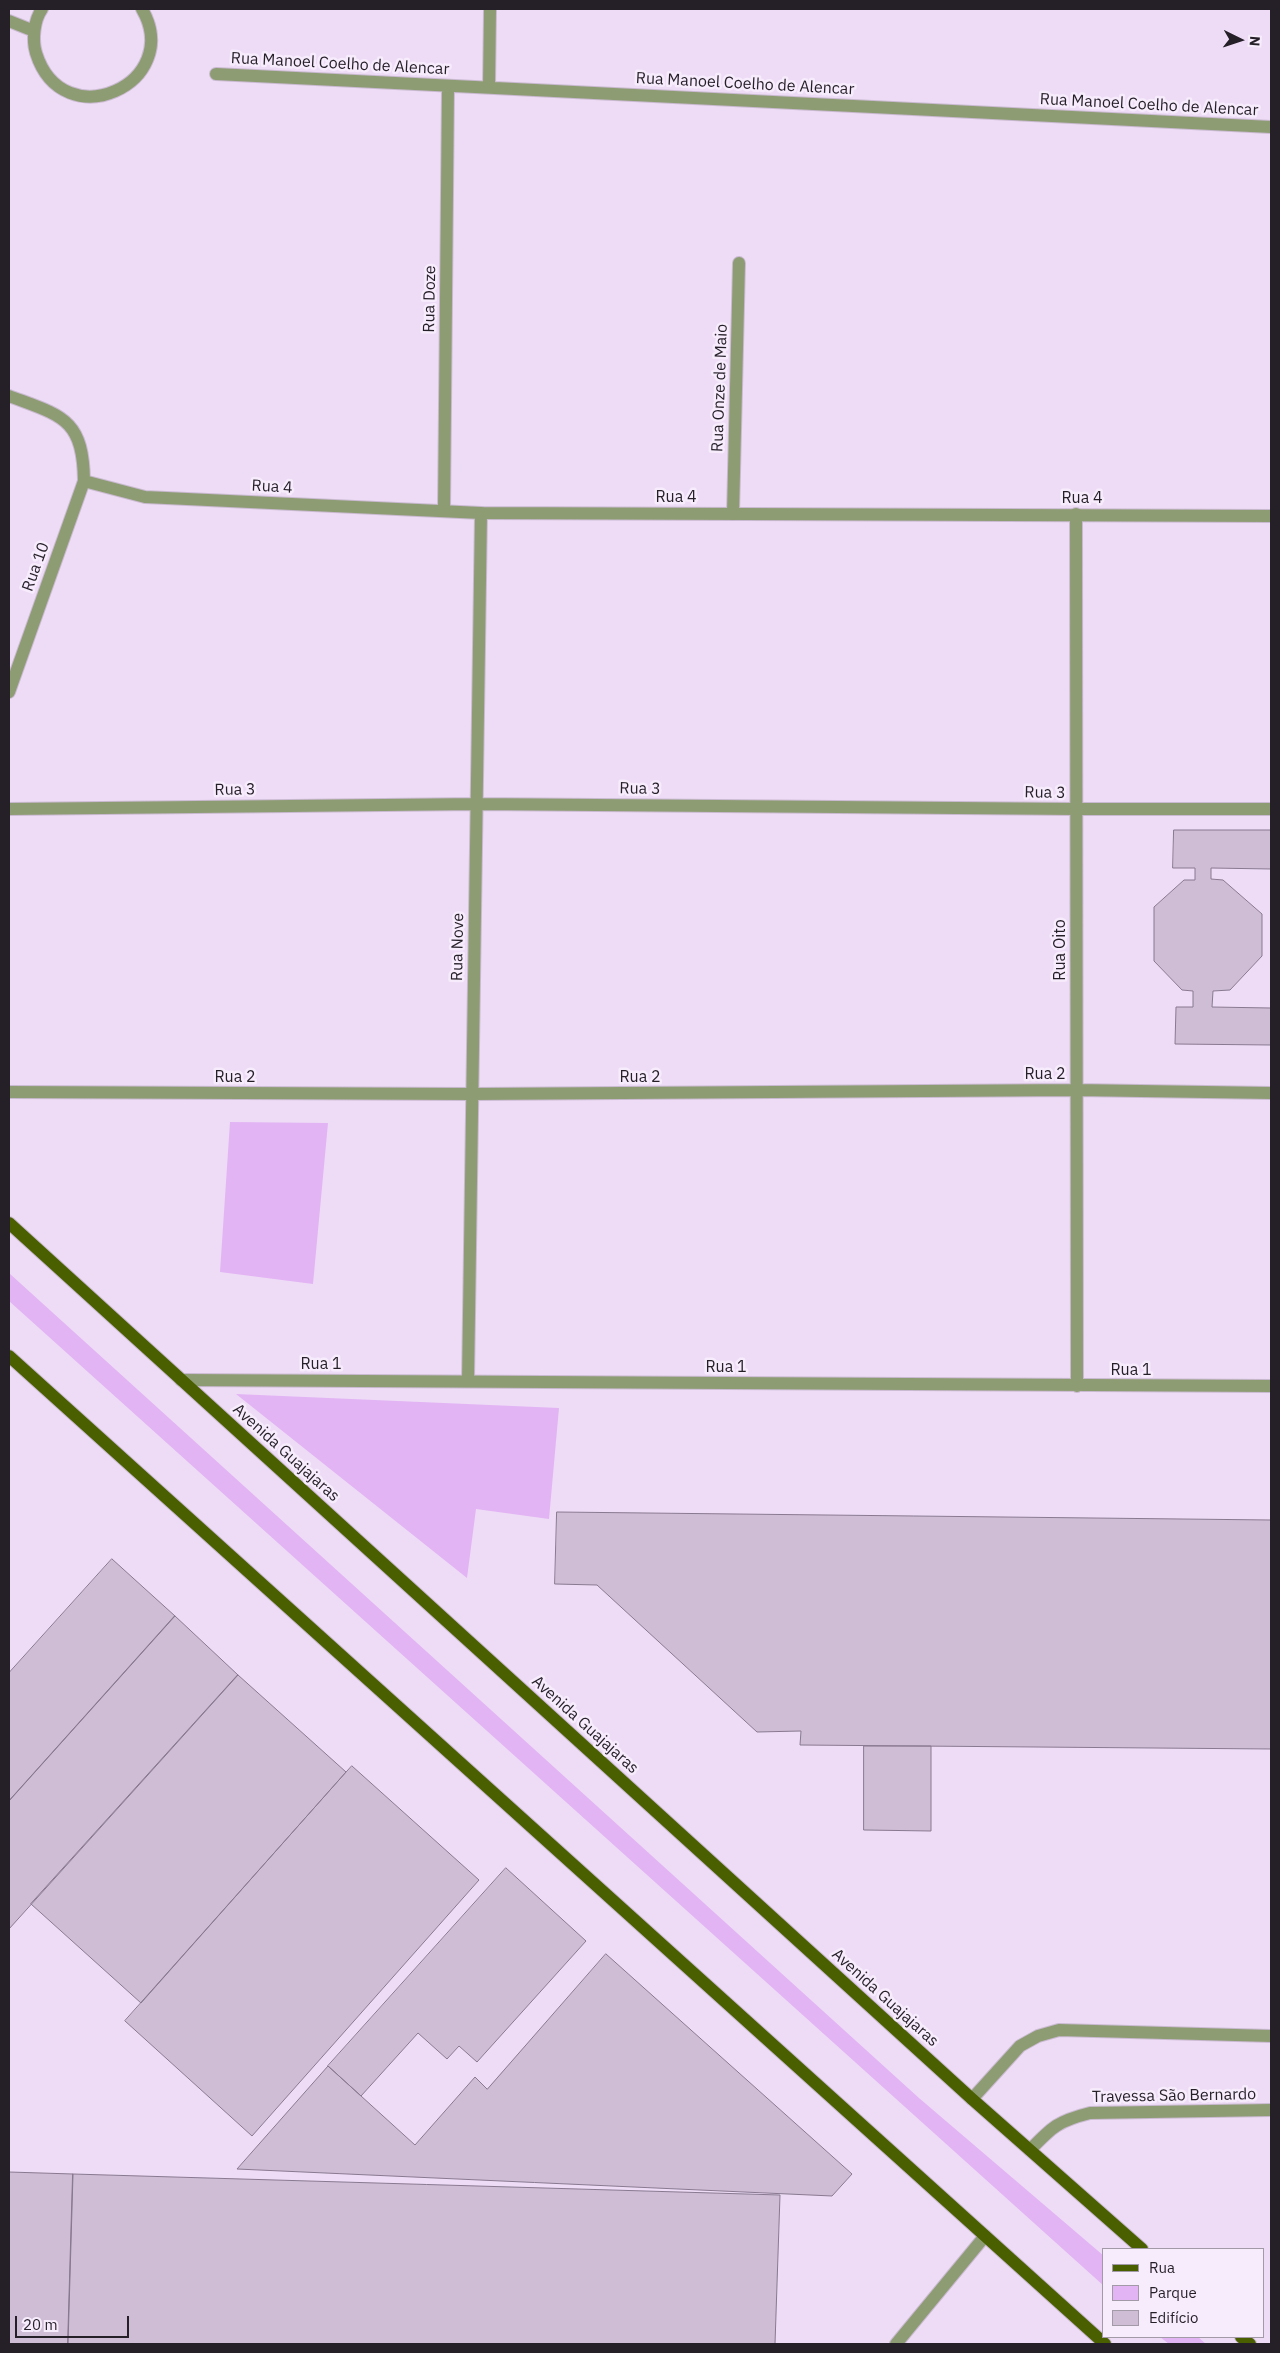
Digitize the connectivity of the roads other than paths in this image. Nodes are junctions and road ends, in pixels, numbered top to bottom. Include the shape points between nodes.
1 (42, 9) edge
2 (142, 9) edge
3 (490, 9) edge
4 (9, 21) edge
5 (34, 31) junction
6 (216, 74) dead end
7 (448, 87) junction
8 (489, 87) junction
9 (1271, 127) edge
10 (740, 263) dead end
11 (9, 396) edge
12 (84, 481) junction
13 (444, 511) junction
14 (481, 513) junction
15 (733, 514) junction
16 (1076, 514) junction
17 (1271, 516) edge
18 (9, 692) edge
19 (477, 804) junction
20 (9, 809) edge
21 (1076, 809) junction
22 (1271, 809) edge
23 (1076, 1090) junction
24 (9, 1092) edge
25 (1271, 1093) edge
26 (472, 1094) junction
27 (9, 1223) edge
28 (9, 1356) edge
29 (181, 1380) junction
30 (468, 1381) junction
31 (1077, 1386) junction
32 (1271, 1386) edge
33 (1271, 2036) edge
34 (972, 2099) junction
35 (1271, 2110) edge
36 (1030, 2150) junction
37 (985, 2236) junction
38 (1141, 2248) edge
39 (896, 2344) edge
40 (1105, 2344) edge

1 - 5 street
2 - 5 street via 151,36 148,56 140,73 126,87 108,95 90,97 70,93 54,83 41,68 35,50
3 - 8 street
4 - 5 street
6 - 7 street, Rua Manoel Coelho de Alencar
7 - 8 street, Rua Manoel Coelho de Alencar
7 - 13 street, Rua Doze
8 - 9 street, Rua Manoel Coelho de Alencar
10 - 15 street, Rua Onze de Maio
11 - 12 street via 53,412 69,423 78,438 84,460
12 - 13 street, Rua 4 via 144,497
12 - 18 street, Rua 10
13 - 14 street, Rua 4
14 - 15 street, Rua 4
14 - 19 street, Rua Nove
15 - 16 street, Rua 4
16 - 17 street, Rua 4
16 - 21 street, Rua Oito
19 - 20 street, Rua 3
19 - 21 street, Rua 3
19 - 26 street, Rua Nove
21 - 22 street, Rua 3
21 - 23 street, Rua Oito
23 - 25 street, Rua 2
23 - 26 street, Rua 2
23 - 31 street, Rua Oito
24 - 26 street, Rua 2
26 - 30 street, Rua Nove
27 - 29 main road, Avenida Guajajaras
28 - 37 main road
29 - 30 street, Rua 1
29 - 34 main road, Avenida Guajajaras
30 - 31 street, Rua 1
31 - 32 street, Rua 1
33 - 34 street via 1059,2030 1020,2046
34 - 36 main road, Avenida Guajajaras
35 - 36 street, Travessa São Bernardo via 1090,2113 1068,2118 1051,2127
36 - 38 main road, Avenida Guajajaras
37 - 39 street
37 - 40 main road

